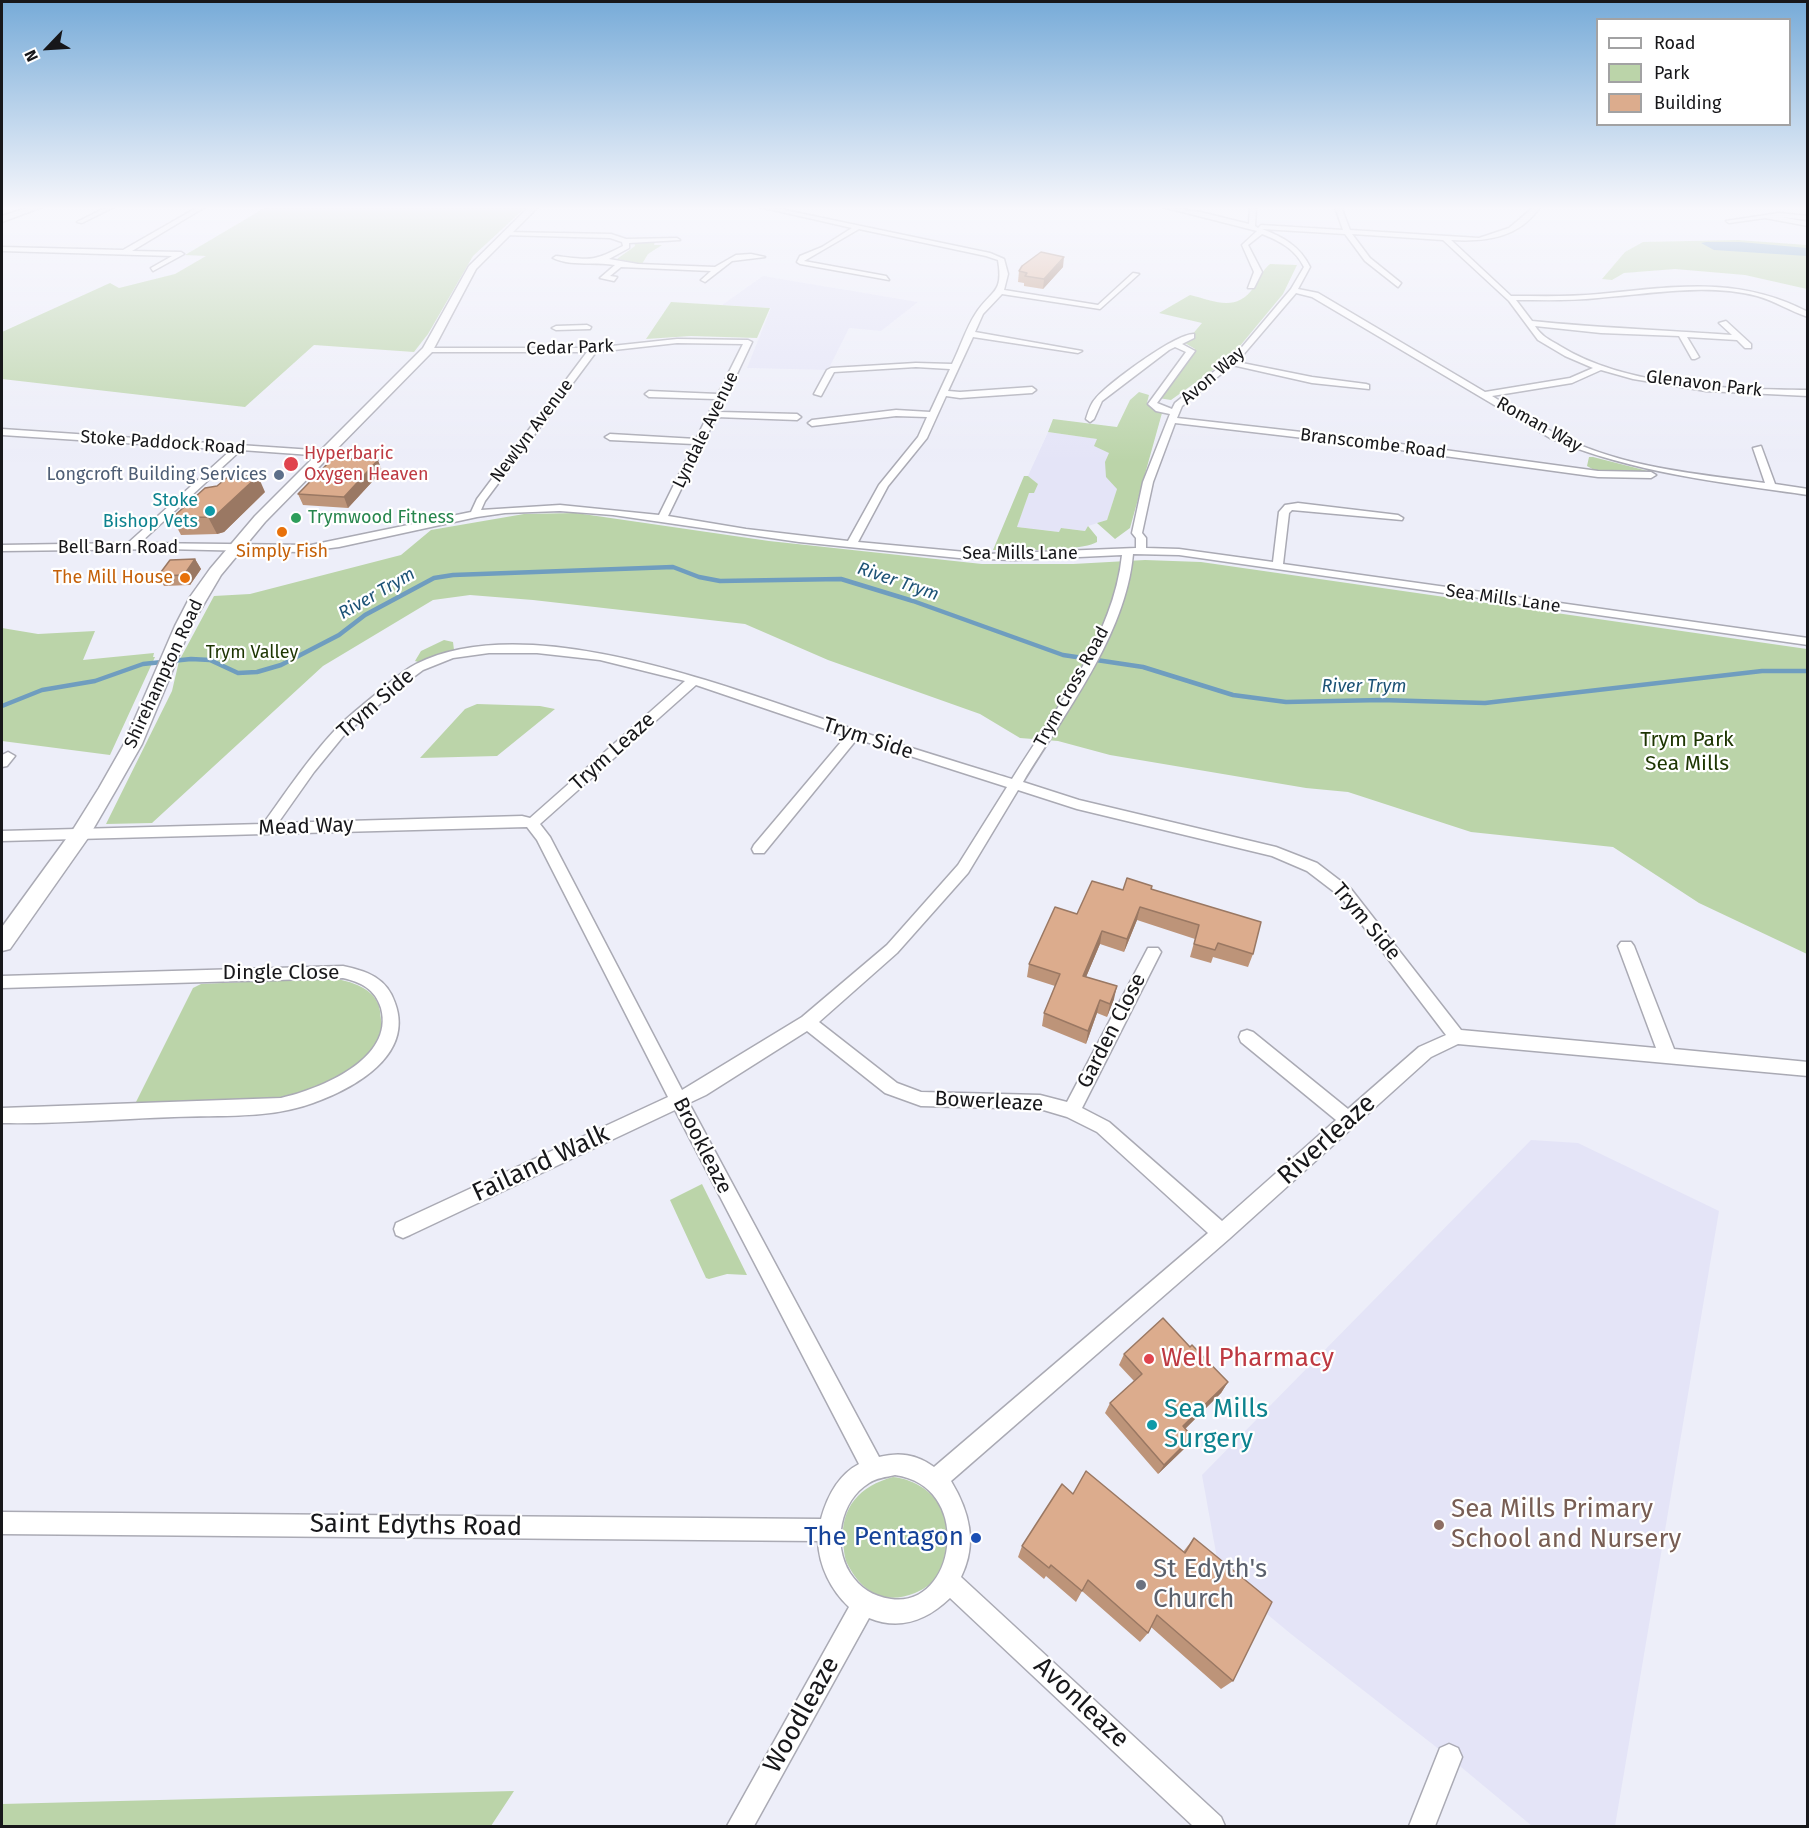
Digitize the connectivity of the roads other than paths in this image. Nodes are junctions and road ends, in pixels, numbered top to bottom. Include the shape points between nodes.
1 (459, 292) edge
2 (1000, 292) edge
3 (1002, 292) edge
4 (1116, 292) edge
5 (1292, 292) edge
6 (1304, 292) edge
7 (1503, 292) edge
8 (1623, 292) edge
9 (1745, 292) edge
10 (1509, 298) junction
11 (1808, 315) edge
12 (1528, 323) junction
13 (1723, 323) dead end
14 (587, 327) dead end
15 (556, 328) dead end
16 (970, 334) junction
17 (1682, 335) junction
18 (1191, 336) dead end
19 (1738, 338) junction
20 (561, 339) junction
21 (748, 342) joint
22 (1174, 343) junction
23 (1748, 346) dead end
24 (429, 350) junction
25 (593, 350) junction
26 (1078, 350) dead end
27 (1695, 357) dead end
28 (1232, 363) junction
29 (954, 367) junction
30 (1602, 368) junction
31 (1366, 387) dead end
32 (1032, 390) dead end
33 (943, 393) junction
34 (1808, 393) edge
35 (649, 394) dead end
36 (818, 394) dead end
37 (1485, 395) junction
38 (721, 397) junction
39 (714, 414) junction
40 (932, 415) junction
41 (1172, 416) junction
42 (797, 417) dead end
43 (1090, 419) dead end
44 (812, 423) dead end
45 (2, 432) edge
46 (610, 437) dead end
47 (699, 442) junction
48 (238, 448) junction
49 (1758, 448) dead end
50 (325, 453) junction
51 (1583, 457) junction
52 (1575, 471) junction
53 (1683, 475) junction
54 (1771, 487) junction
55 (1808, 492) edge
56 (475, 514) junction
57 (1398, 518) dead end
58 (662, 519) junction
59 (1137, 533) junction
60 (852, 543) junction
61 (2, 548) edge
62 (129, 548) junction
63 (234, 548) junction
64 (1141, 550) junction
65 (1125, 551) junction
66 (1278, 565) junction
67 (1808, 642) edge
68 (694, 680) junction
69 (854, 734) junction
70 (1016, 786) junction
71 (532, 824) junction
72 (267, 828) junction
73 (81, 832) junction
74 (2, 836) edge
75 (759, 849) dead end
76 (2, 943) edge
77 (1626, 946) dead end
78 (1153, 951) dead end
79 (2, 982) edge
80 (808, 1022) junction
81 (1247, 1037) dead end
82 (1457, 1038) junction
83 (1668, 1056) junction
84 (1808, 1069) edge
85 (679, 1100) junction
86 (1071, 1111) junction
87 (2, 1116) edge
88 (1350, 1121) junction
89 (403, 1229) dead end
90 (1222, 1233) junction
91 (873, 1468) junction
92 (935, 1479) junction
93 (2, 1522) edge
94 (830, 1530) junction
95 (949, 1581) junction
96 (864, 1604) junction
97 (1449, 1757) dead end
98 (741, 1827) edge
99 (1212, 1827) edge
100 (1422, 1827) edge

1 - 24 main road, Shirehampton Road
2 - 16 street via 980,313
3 - 4 street via 1100,307
5 - 28 street, Avon Way
6 - 37 street, Roman Way via 1315,295
7 - 10 street, Glenavon Park
8 - 10 street
9 - 11 street via 1772,298
10 - 12 street, Glenavon Park
12 - 17 street
12 - 30 street, Glenavon Park via 1554,347
13 - 19 street
14 - 20 street
15 - 20 street
16 - 26 street
16 - 29 street
17 - 19 street
17 - 27 street
18 - 22 street
19 - 23 street
20 - 24 street, Cedar Park
20 - 25 street, Cedar Park
21 - 25 street, Cedar Park via 677,341
21 - 38 street, Lyndale Avenue
22 - 41 street via 1191,351 1152,404
22 - 43 street via 1098,400
24 - 50 main road, Shirehampton Road
25 - 56 street, Newlyn Avenue via 480,501
28 - 31 street
28 - 41 street, Avon Way via 1189,394
29 - 33 street
29 - 36 street via 916,364 831,370
30 - 34 street, Glenavon Park via 1725,391
30 - 37 street via 1572,380
32 - 33 street via 1019,394
33 - 40 street
35 - 38 street
37 - 51 street, Roman Way
38 - 39 street, Lyndale Avenue
39 - 42 street via 787,413
39 - 47 street, Lyndale Avenue
40 - 44 street via 896,413
40 - 60 street via 922,438 884,485
41 - 52 street, Branscombe Road
41 - 59 street, Avon Way via 1148,482
45 - 48 street, Stoke Paddock Road
46 - 47 street via 625,441
47 - 58 street, Lyndale Avenue
48 - 50 street, Stoke Paddock Road
48 - 62 street
49 - 54 street
50 - 63 main road, Shirehampton Road
51 - 52 street
51 - 53 street, Roman Way
52 - 53 street, Branscombe Road
53 - 54 street, Roman Way
54 - 55 street, Roman Way
56 - 58 street, Sea Mills Lane via 589,508
56 - 63 street, Sea Mills Lane via 328,546
57 - 66 street via 1384,513 1298,506 1285,509
58 - 60 street, Sea Mills Lane
59 - 64 street, Avon Way
59 - 65 street, Avon Way via 1130,537
60 - 65 street, Sea Mills Lane via 1011,558
61 - 62 street, Bell Barn Road
62 - 63 street, Bell Barn Road
63 - 73 main road, Shirehampton Road via 198,597 133,744
64 - 65 street, Sea Mills Lane
64 - 66 street, Sea Mills Lane
65 - 70 street, Trym Cross Road via 1127,573 1104,636
66 - 67 street, Sea Mills Lane
68 - 69 street, Trym Side
68 - 71 street, Trym Leaze
68 - 72 street, Trym Side via 600,656 537,649 482,649 438,660 419,667 392,687 341,732
69 - 70 street, Trym Side
69 - 75 street
70 - 80 street, Trym Cross Road via 963,869 939,897 892,949
70 - 82 street, Trym Side via 1276,852 1312,867 1346,893
71 - 72 street, Mead Way via 522,821
71 - 85 street, Brookleaze via 543,837
72 - 73 street, Mead Way
73 - 74 street, Mead Way
73 - 76 main road, Shirehampton Road
77 - 83 street
78 - 86 street, Garden Close
79 - 87 street, Dingle Close via 343,972 361,975 376,984 387,1000 392,1018 390,1036 376,1056 334,1088 302,1102 281,1106
80 - 85 street, Failand Walk
80 - 86 street, Bowerleaze via 891,1088 921,1099 1040,1102
81 - 88 street
82 - 83 street, Riverleaze
82 - 88 street, Riverleaze via 1425,1052
83 - 84 street, Riverleaze
85 - 89 street, Failand Walk
85 - 91 street, Brookleaze
86 - 90 street, Bowerleaze via 1103,1126
88 - 90 street, Riverleaze
90 - 92 street, Riverleaze
91 - 92 street via 894,1464 916,1468
91 - 94 street via 844,1492
92 - 95 street via 949,1495 958,1515 958,1560
93 - 94 street, Saint Edyths Road
94 - 96 street via 830,1552 837,1572 848,1591
95 - 96 street via 920,1607 882,1611
95 - 99 street, Avonleaze
96 - 98 street, Woodleaze
97 - 100 street

